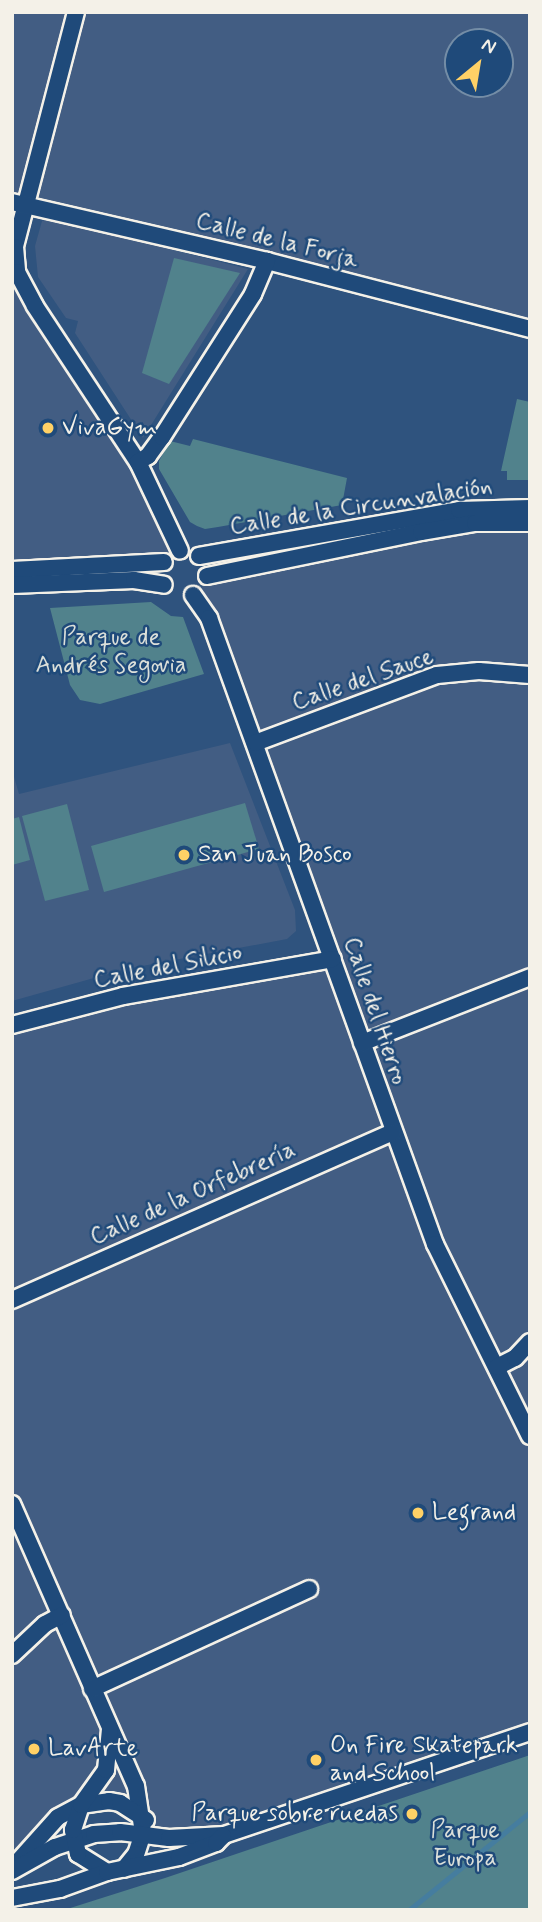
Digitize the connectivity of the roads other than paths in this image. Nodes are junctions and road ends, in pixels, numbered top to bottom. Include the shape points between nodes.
1 (76, 12) edge
2 (19, 203) edge
3 (267, 261) junction
4 (530, 329) edge
5 (138, 462) junction
6 (530, 508) edge
7 (530, 523) edge
8 (180, 551) junction
9 (199, 556) junction
10 (164, 562) junction
11 (12, 570) edge
12 (207, 576) junction
13 (12, 585) edge
14 (164, 585) junction
15 (193, 595) junction
16 (530, 675) edge
17 (255, 743) junction
18 (333, 959) junction
19 (530, 978) edge
20 (12, 1026) edge
21 (362, 1043) junction
22 (393, 1132) junction
23 (12, 1300) edge
24 (530, 1342) edge
25 (497, 1367) junction
26 (530, 1436) edge
27 (12, 1504) edge
28 (309, 1589) dead end
29 (62, 1615) junction
30 (12, 1655) edge
31 (92, 1689) junction
32 (110, 1726) junction
33 (530, 1732) edge
34 (81, 1805) junction
35 (143, 1825) junction
36 (224, 1835) junction
37 (74, 1841) junction
38 (12, 1869) edge
39 (124, 1869) junction
40 (107, 1872) junction
41 (12, 1898) edge

1 - 2 street
2 - 3 street, Calle de la Forja
2 - 5 street via 17,272
3 - 4 street, Calle de la Forja
3 - 5 street via 253,294 176,415 148,456
5 - 8 street
6 - 9 street, Calle de la Circunvalación via 459,510
7 - 12 street, Calle de la Circunvalación via 475,523
8 - 9 street
8 - 10 street
9 - 12 street
10 - 11 street
10 - 14 street
12 - 15 street
13 - 14 street via 134,580
14 - 15 street via 176,595
15 - 17 street, Calle del Hierro via 209,618
16 - 17 street, Calle del Sauce via 479,671 437,675
17 - 18 street, Calle del Hierro
18 - 20 street, Calle del Silicio via 123,996
18 - 21 street, Calle del Hierro
19 - 21 street
21 - 22 street, Calle del Hierro
22 - 23 street, Calle de la Orfebrería
22 - 25 street, Calle del Hierro via 435,1244
24 - 25 street via 515,1359
25 - 26 street, Calle del Hierro
27 - 29 street
28 - 31 street
29 - 30 street via 45,1624
29 - 31 street
31 - 32 street
32 - 34 street via 110,1756
32 - 35 street via 136,1786
33 - 36 street
34 - 35 street via 120,1803
34 - 37 street
34 - 38 street via 58,1817
35 - 36 street via 169,1838
35 - 37 street
35 - 39 street via 136,1854
36 - 39 street via 216,1843 179,1857
37 - 38 street
37 - 40 street via 85,1861
39 - 40 street
40 - 41 street via 60,1889

